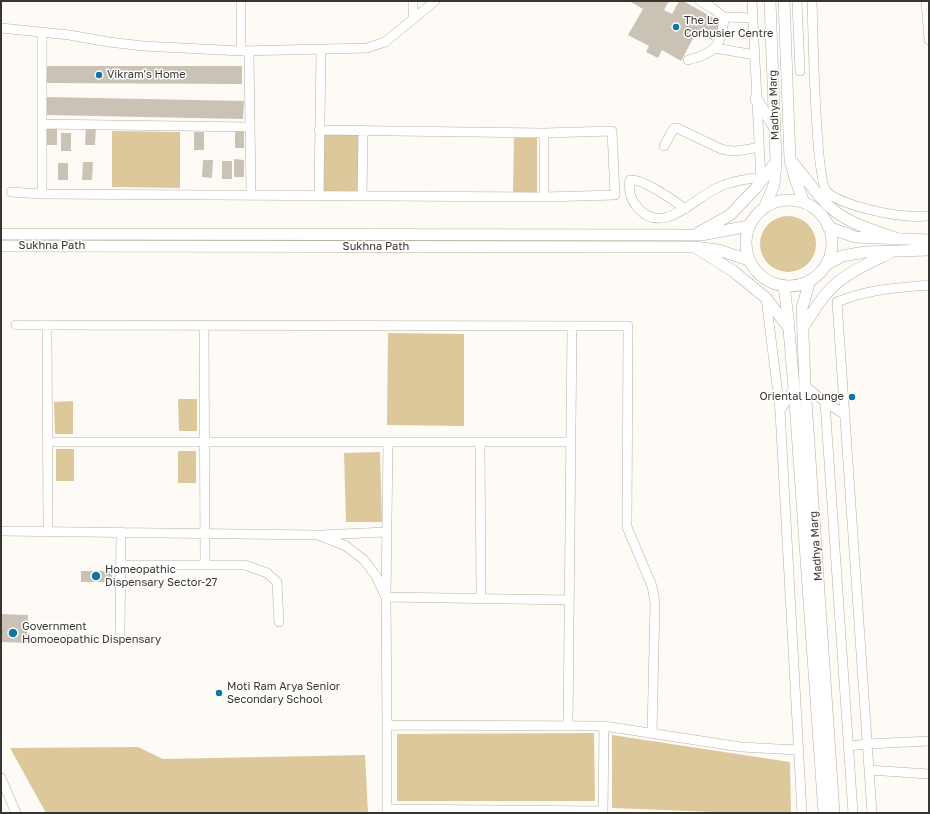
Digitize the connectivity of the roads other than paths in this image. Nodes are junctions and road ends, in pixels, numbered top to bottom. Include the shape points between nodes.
1 (241, 1) edge
2 (413, 1) edge
3 (435, 1) edge
4 (700, 1) edge
5 (752, 1) edge
6 (770, 1) edge
7 (784, 1) edge
8 (797, 1) edge
9 (812, 1) edge
10 (926, 1) edge
11 (724, 16) junction
12 (753, 18) junction
13 (413, 19) junction
14 (1, 28) edge
15 (42, 32) junction
16 (929, 40) edge
17 (715, 48) junction
18 (321, 50) junction
19 (245, 52) junction
20 (755, 56) junction
21 (688, 60) dead end
22 (814, 66) junction
23 (800, 71) junction
24 (787, 73) junction
25 (756, 99) junction
26 (42, 124) junction
27 (250, 127) junction
28 (775, 128) junction
29 (319, 130) junction
30 (363, 130) junction
31 (544, 133) junction
32 (664, 146) dead end
33 (759, 147) junction
34 (790, 160) junction
35 (776, 162) junction
36 (761, 179) junction
37 (11, 192) dead end
38 (42, 194) junction
39 (250, 195) junction
40 (319, 196) junction
41 (362, 196) junction
42 (544, 197) junction
43 (804, 203) junction
44 (765, 206) junction
45 (685, 209) junction
46 (929, 216) edge
47 (749, 226) junction
48 (828, 227) junction
49 (1, 234) edge
50 (694, 235) junction
51 (898, 239) junction
52 (929, 240) edge
53 (1, 246) edge
54 (13, 246) junction
55 (695, 247) junction
56 (929, 250) edge
57 (894, 251) junction
58 (1, 253) edge
59 (749, 260) junction
60 (826, 265) junction
61 (810, 280) junction
62 (784, 286) junction
63 (929, 286) edge
64 (766, 298) junction
65 (16, 326) dead end
66 (47, 326) junction
67 (204, 326) junction
68 (572, 326) junction
69 (789, 327) junction
70 (803, 328) junction
71 (806, 386) junction
72 (794, 388) junction
73 (826, 402) junction
74 (780, 411) junction
75 (845, 415) junction
76 (48, 442) junction
77 (205, 442) junction
78 (388, 442) junction
79 (480, 442) junction
80 (571, 442) junction
81 (1, 531) edge
82 (48, 532) junction
83 (121, 532) junction
84 (386, 532) junction
85 (205, 533) junction
86 (318, 535) junction
87 (120, 565) junction
88 (205, 565) junction
89 (386, 597) junction
90 (481, 599) junction
91 (569, 600) junction
92 (279, 622) dead end
93 (120, 634) dead end
94 (388, 725) junction
95 (568, 726) junction
96 (604, 726) junction
97 (652, 733) junction
98 (929, 741) edge
99 (867, 744) junction
100 (849, 746) junction
101 (798, 750) junction
102 (869, 770) junction
103 (929, 774) edge
104 (1, 778) edge
105 (387, 811) edge
106 (603, 812) edge
107 (16, 813) edge
108 (802, 813) edge
109 (824, 813) edge
110 (834, 813) edge
111 (853, 813) edge
112 (872, 813) edge

1 - 19 street
2 - 13 street
3 - 13 street
4 - 11 street
5 - 12 street
6 - 28 main road, Madhya Marg
7 - 24 main road, Madhya Marg
8 - 23 street
9 - 22 street
10 - 16 street
11 - 12 street
11 - 17 street via 723,30
12 - 20 street
13 - 18 street via 385,42 367,48
14 - 15 street
15 - 19 street via 143,46
15 - 26 street
17 - 20 street
17 - 21 street via 704,56
18 - 19 street
18 - 29 street
19 - 27 street
20 - 25 street
22 - 23 street
22 - 46 street via 820,168 825,190 845,202 873,210 906,216
23 - 24 street
24 - 34 main road, Madhya Marg
25 - 28 main road
25 - 33 street
26 - 27 street
26 - 38 street
27 - 39 street
28 - 35 main road, Madhya Marg
29 - 30 street
29 - 40 street
30 - 31 street
30 - 41 street
31 - 42 street
31 - 42 street via 612,131 615,194
32 - 33 street via 674,128 677,128 728,151 737,152
33 - 36 street
34 - 43 main road, Madhya Marg
34 - 51 main road via 831,208 847,219
35 - 36 main road
35 - 44 main road, Madhya Marg via 774,185
36 - 45 street via 749,178 719,187
36 - 50 main road via 730,215
37 - 38 street
38 - 39 street
39 - 40 street
40 - 41 street
41 - 42 street
43 - 44 main road via 781,200
43 - 48 main road via 817,211
44 - 47 main road
45 - 45 street via 662,219 654,219 644,214 632,200 630,180 642,182
47 - 50 main road, Sukhna Path
47 - 59 main road via 746,234
48 - 51 main road via 856,237
48 - 60 main road via 831,249
49 - 50 main road, Sukhna Path
51 - 52 main road
53 - 54 main road, Sukhna Path
54 - 55 main road, Sukhna Path
54 - 58 main road
55 - 59 main road, Sukhna Path via 718,250
55 - 64 main road via 733,271
56 - 57 main road
57 - 60 main road via 842,256
57 - 70 main road via 850,272 826,294
59 - 62 main road via 755,270 769,282
60 - 61 main road
61 - 62 main road
61 - 70 main road, Madhya Marg via 802,308
62 - 69 main road, Madhya Marg
63 - 75 street via 892,288 856,294 837,302
64 - 69 main road
64 - 74 street
65 - 66 street
66 - 67 street
66 - 76 street
67 - 68 street
67 - 77 street
68 - 80 street
68 - 97 street via 628,326 627,527 652,586 656,603
69 - 72 main road, Madhya Marg
70 - 71 main road, Madhya Marg
71 - 73 street
71 - 110 main road, Madhya Marg
72 - 74 street
72 - 109 main road, Madhya Marg
73 - 75 street
73 - 100 street
74 - 101 street
75 - 99 street
76 - 77 street
76 - 82 street
77 - 78 street
77 - 85 street
78 - 79 street
78 - 84 street
79 - 80 street
79 - 90 street
80 - 91 street
81 - 82 street
82 - 83 street
83 - 85 street
83 - 87 street
84 - 86 street
84 - 89 street
85 - 86 street
85 - 88 street
86 - 89 street via 346,546 364,560 376,576
87 - 88 street
87 - 93 street
88 - 92 street via 245,565 267,573 277,582
89 - 90 street
89 - 94 street
90 - 91 street
91 - 95 street
94 - 95 street
94 - 105 street
95 - 96 street
96 - 97 street
96 - 106 street
97 - 101 street via 741,747
98 - 99 street
99 - 100 street
99 - 102 street
100 - 111 street
101 - 108 street
102 - 103 street
102 - 112 street
104 - 107 street
105 - 106 street

